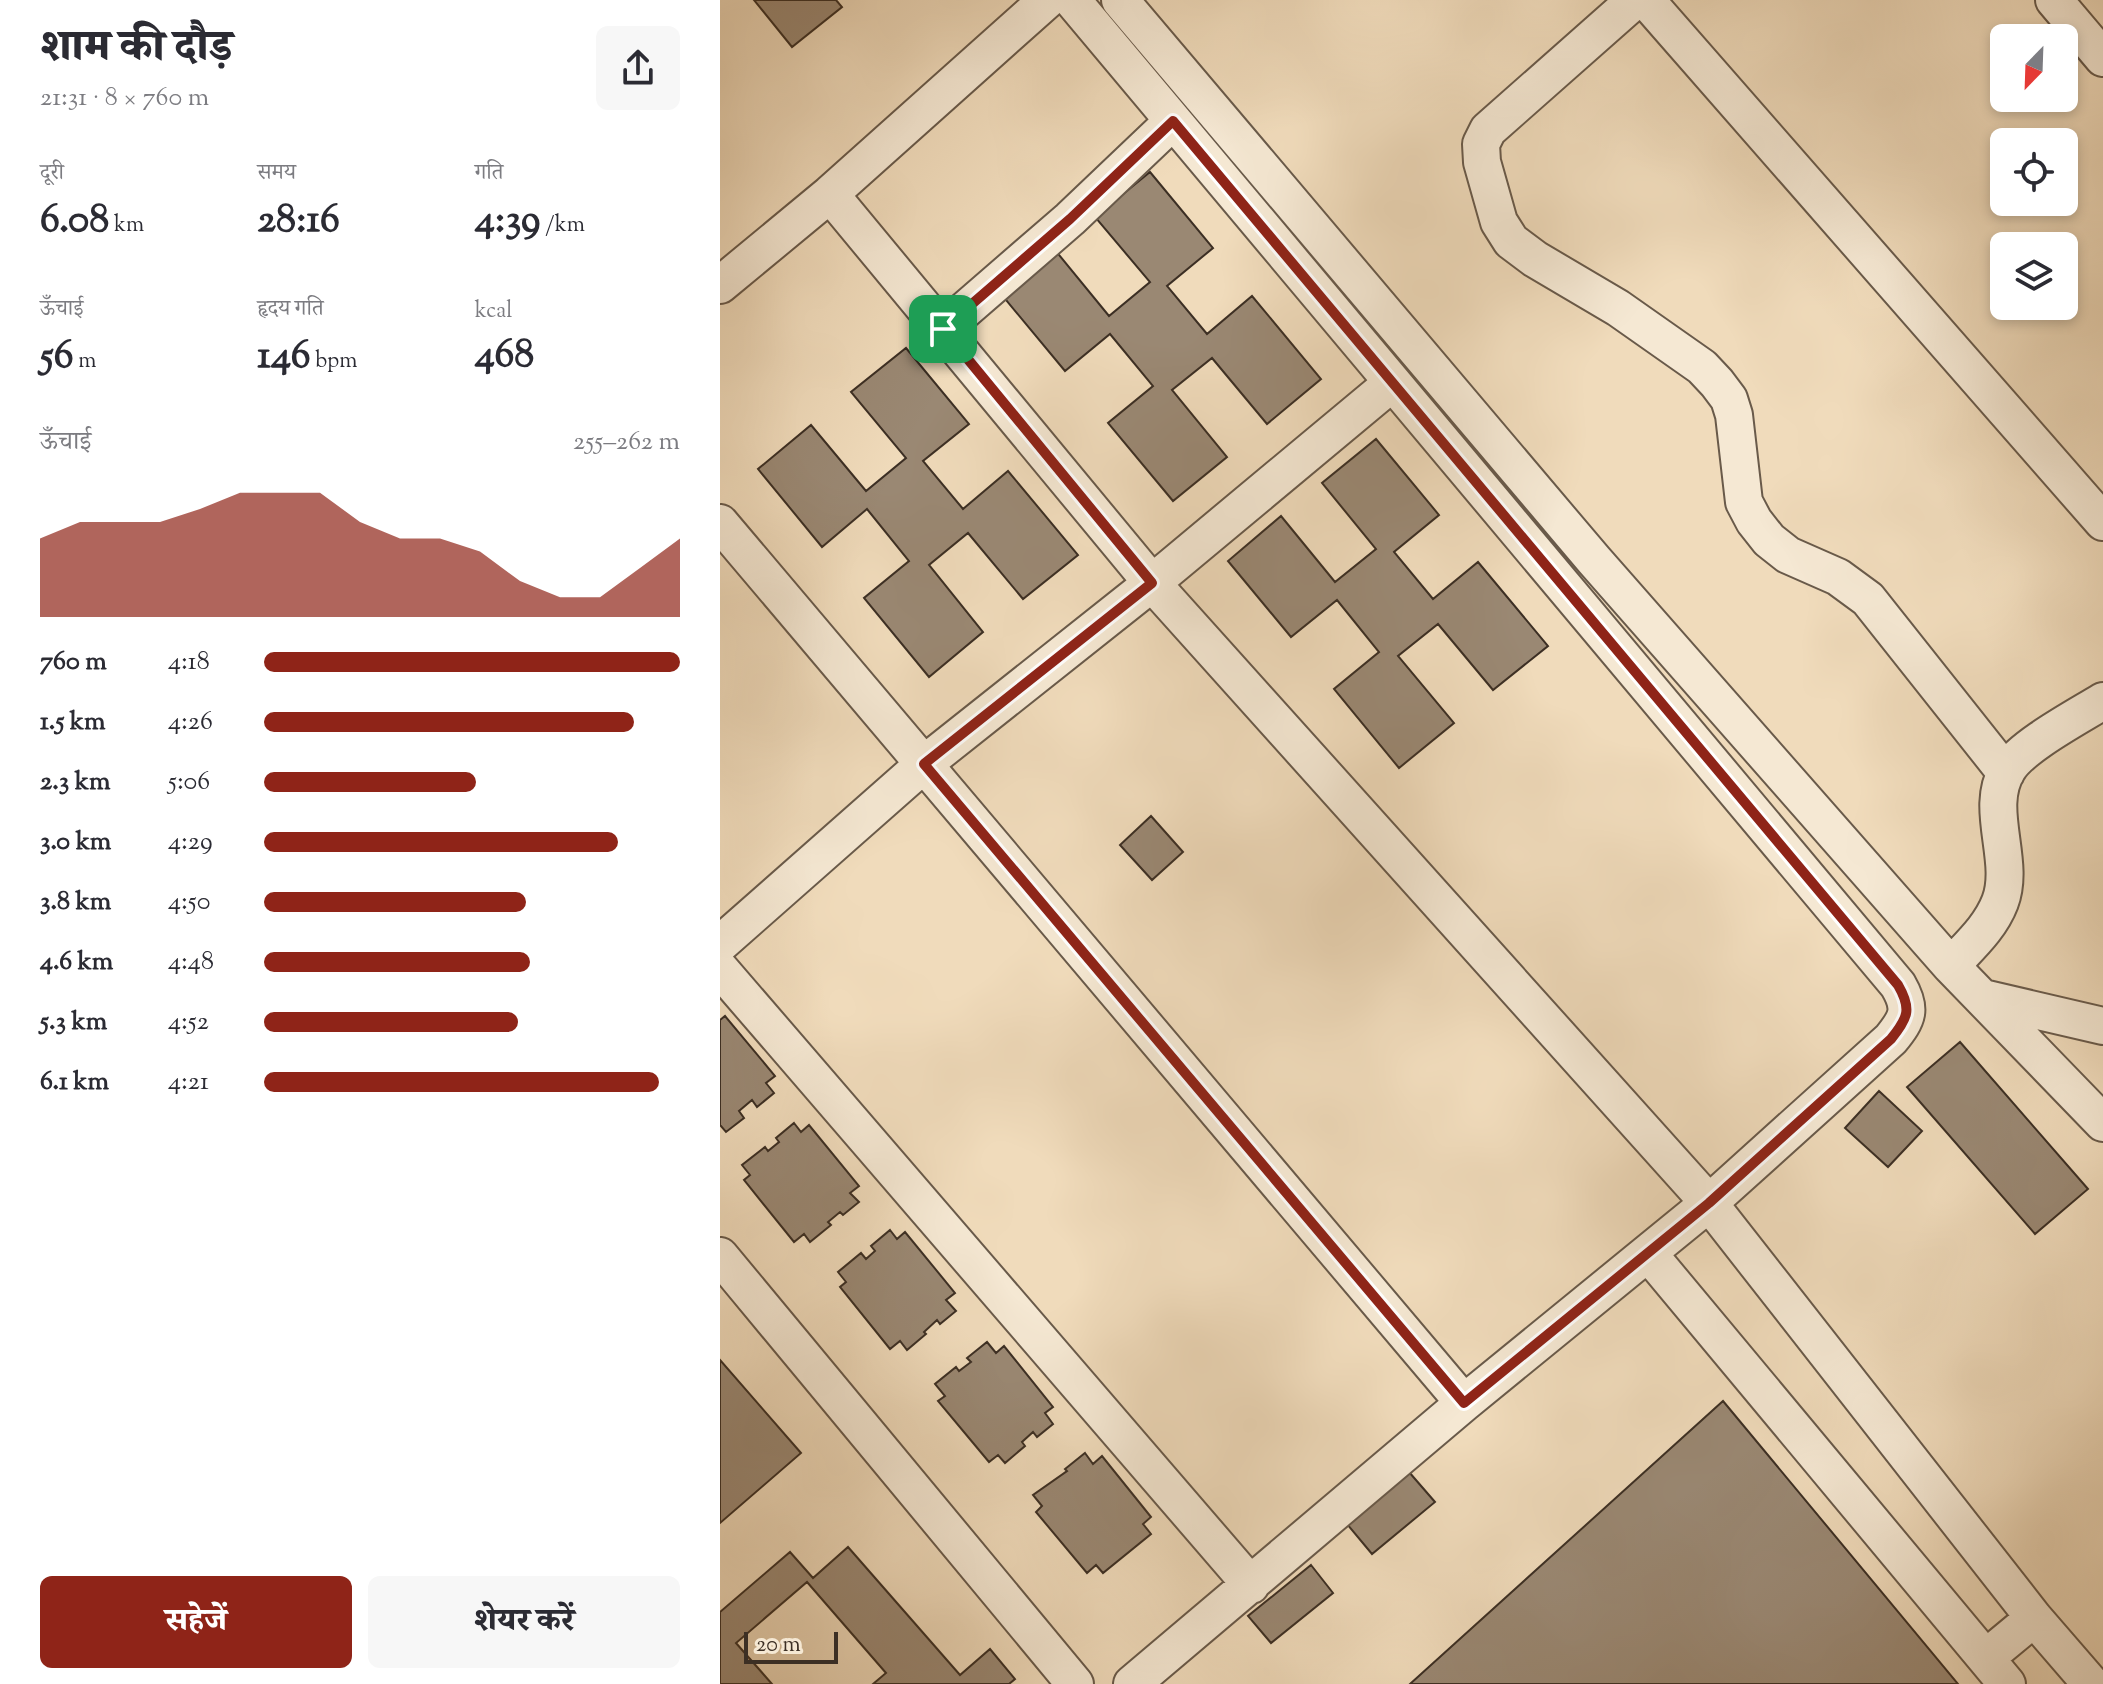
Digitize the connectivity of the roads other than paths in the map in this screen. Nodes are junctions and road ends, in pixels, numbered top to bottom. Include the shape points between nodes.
1 (1047, 0) edge
2 (1072, 0) edge
3 (1120, 0) edge
4 (1635, 0) edge
5 (1646, 0) edge
6 (2058, 2) edge
7 (2103, 58) edge
8 (1173, 121) junction
9 (830, 194) junction
10 (720, 285) edge
11 (943, 329) junction
12 (1392, 383) junction
13 (2103, 522) edge
14 (720, 523) edge
15 (1152, 583) junction
16 (2103, 701) edge
17 (924, 764) junction
18 (2006, 773) junction
19 (720, 944) edge
20 (1951, 966) junction
21 (720, 969) edge
22 (1983, 998) junction
23 (2103, 1026) edge
24 (2103, 1123) edge
25 (1709, 1203) junction
26 (1648, 1253) junction
27 (720, 1256) edge
28 (1464, 1403) junction
29 (1251, 1585) junction
30 (2034, 1618) junction
31 (1997, 1671) edge
32 (1075, 1684) edge
33 (1132, 1684) edge
34 (2091, 1684) edge

1 - 9 street
2 - 8 street
3 - 20 street via 1594,560
4 - 18 street via 1488,130 1481,144 1482,162 1499,222 1511,241 1535,259 1618,308 1717,383 1734,415 1744,502 1754,521 1788,555 1838,577 1868,599
5 - 13 street
6 - 7 street
8 - 11 street
8 - 12 street
9 - 10 street
9 - 11 street
11 - 15 street
12 - 15 street
12 - 25 street via 1908,1002 1904,1022 1891,1039
14 - 17 street
15 - 17 street
15 - 25 street
16 - 18 street via 2031,747
17 - 19 street
17 - 28 street
18 - 20 street via 1999,802 2005,872 2001,901 1988,926
20 - 22 street
21 - 29 street
22 - 23 street
22 - 24 street
25 - 26 street
25 - 30 street
26 - 28 street
26 - 31 street
27 - 32 street
28 - 29 street
29 - 33 street
30 - 31 street
30 - 34 street

